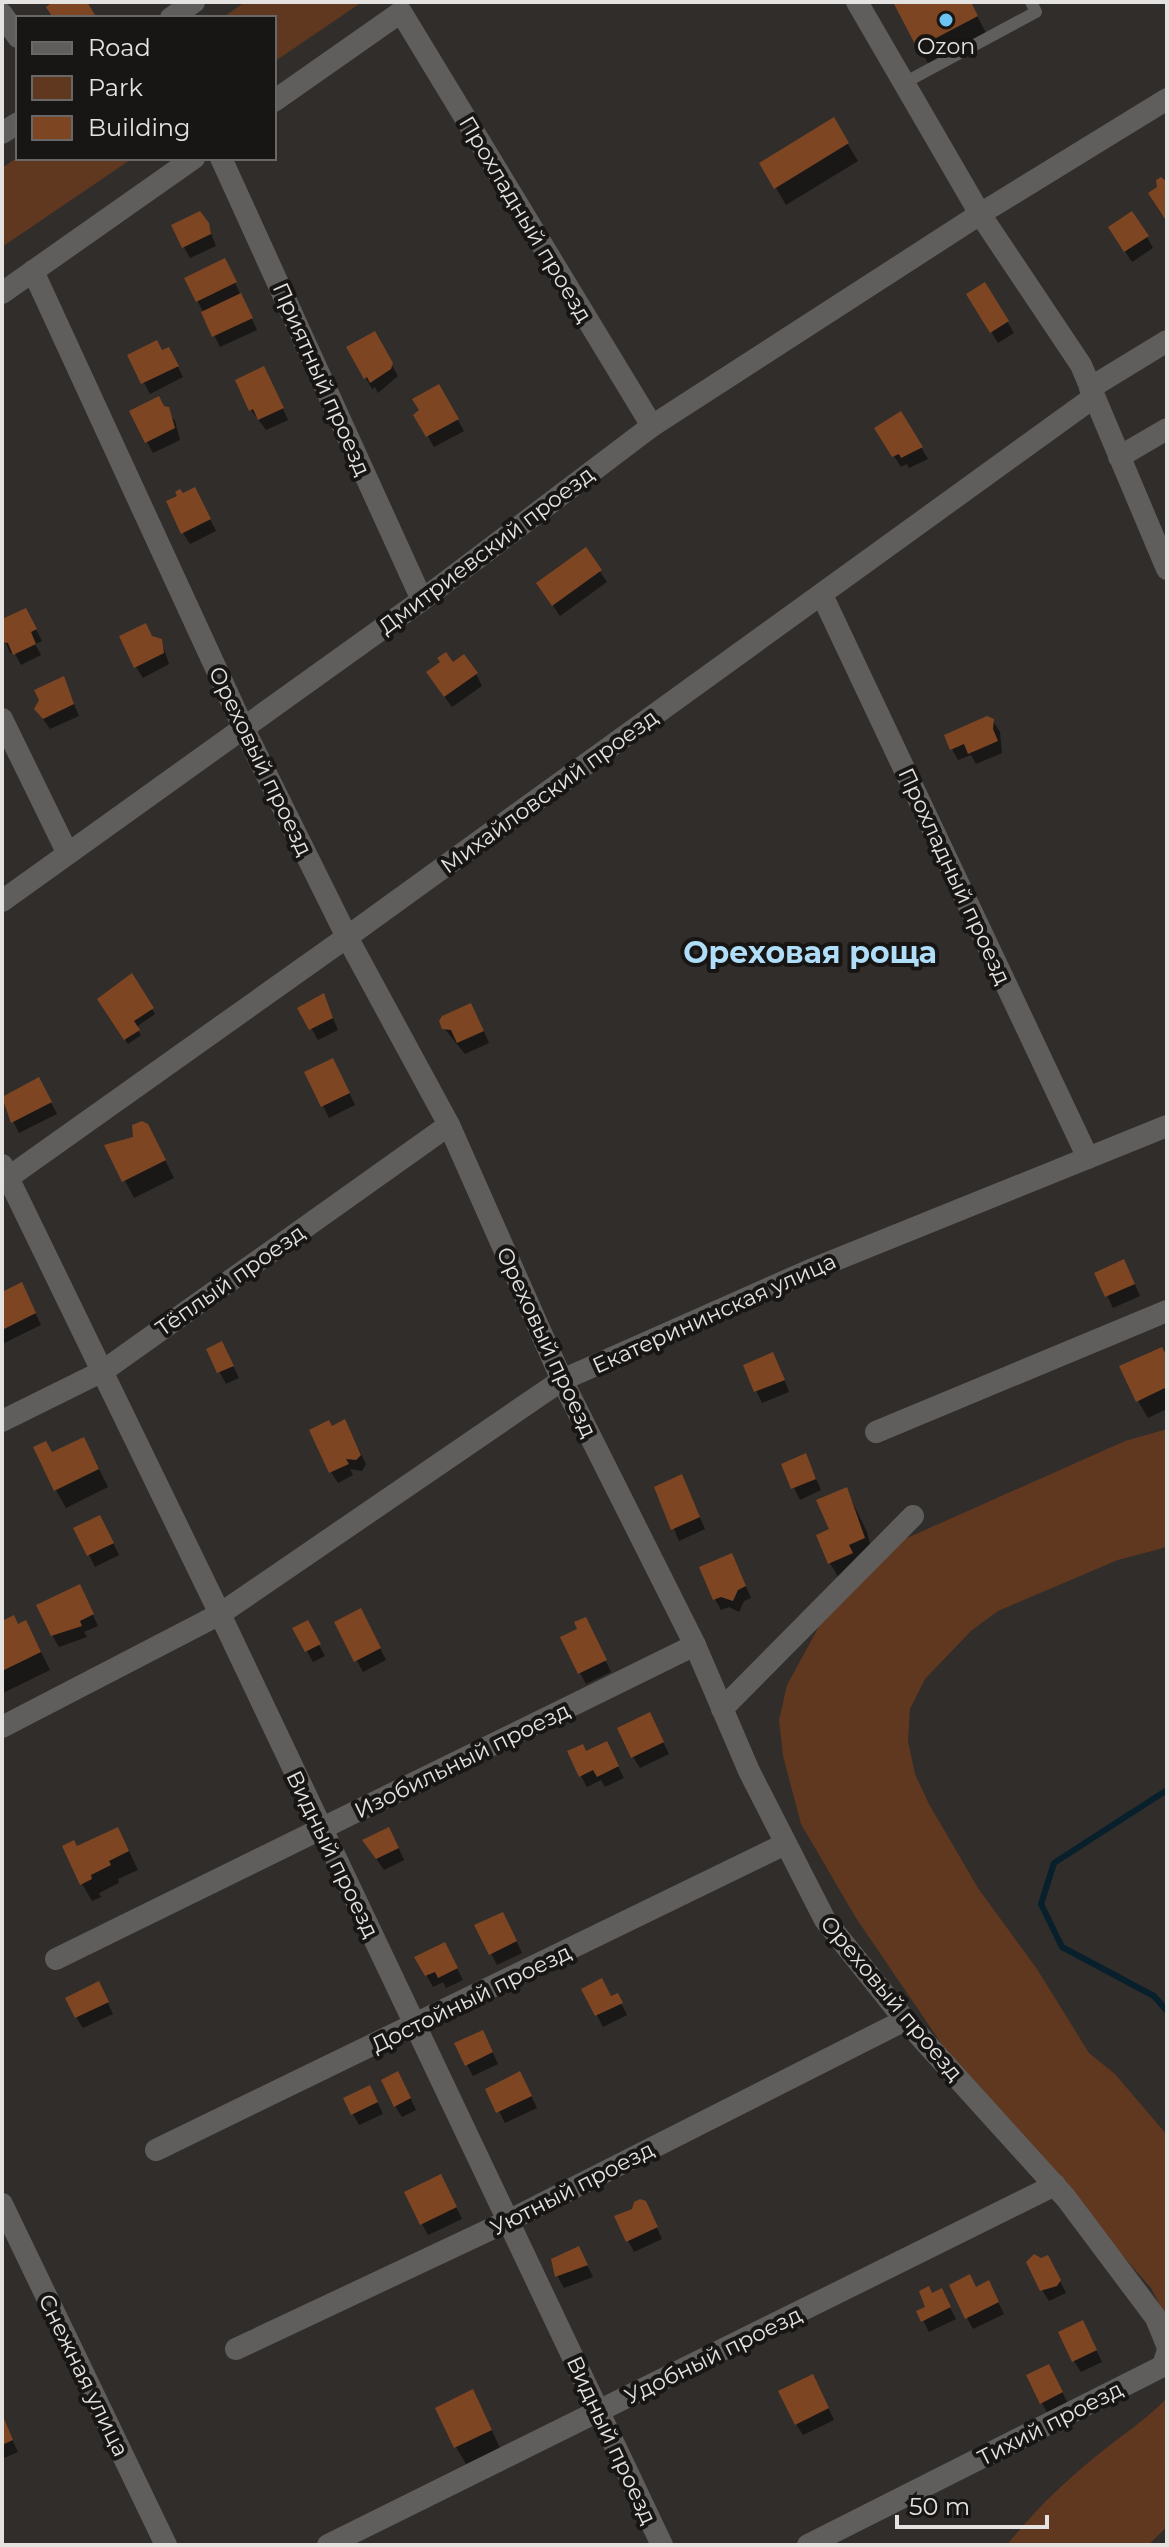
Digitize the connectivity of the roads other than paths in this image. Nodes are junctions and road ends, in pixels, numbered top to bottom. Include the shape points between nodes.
1 (194, 2) edge
2 (857, 2) edge
3 (1031, 2) edge
4 (2, 14) edge
5 (174, 16) edge
6 (16, 34) edge
7 (904, 83) junction
8 (1167, 99) edge
9 (276, 100) edge
10 (191, 160) edge
11 (222, 160) edge
12 (980, 214) junction
13 (33, 271) junction
14 (2, 293) edge
15 (1167, 341) edge
16 (1092, 392) junction
17 (652, 426) junction
18 (1167, 429) edge
19 (1119, 457) junction
20 (1167, 569) edge
21 (822, 595) junction
22 (422, 600) junction
23 (2, 719) edge
24 (243, 727) junction
25 (67, 852) junction
26 (2, 901) edge
27 (347, 937) junction
28 (449, 1125) junction
29 (1167, 1126) edge
30 (1088, 1158) junction
31 (4, 1175) edge
32 (1167, 1311) edge
33 (103, 1371) junction
34 (562, 1380) junction
35 (2, 1421) edge
36 (876, 1432) dead end
37 (913, 1516) dead end
38 (220, 1614) junction
39 (695, 1645) junction
40 (722, 1709) junction
41 (2, 1727) edge
42 (320, 1829) junction
43 (785, 1844) junction
44 (56, 1959) dead end
45 (905, 2020) junction
46 (416, 2025) junction
47 (156, 2150) dead end
48 (1055, 2185) junction
49 (2, 2204) edge
50 (508, 2221) junction
51 (236, 2349) dead end
52 (1166, 2355) edge
53 (599, 2411) junction
54 (166, 2545) edge
55 (328, 2545) edge
56 (662, 2545) edge
57 (808, 2545) edge

1 - 5 street
2 - 7 street
3 - 7 lane via 1036,12
4 - 6 street
7 - 12 street
8 - 12 street, Дмитриевский проезд
9 - 17 street, Прохладный проезд via 401,12
10 - 13 street
11 - 22 street, Приятный проезд
12 - 16 street via 1081,365
12 - 17 street, Дмитриевский проезд
13 - 14 street
13 - 24 street, Ореховый проезд
15 - 16 street, Михайловский проезд
16 - 19 street
16 - 21 street, Михайловский проезд
17 - 22 street, Дмитриевский проезд
18 - 19 street
19 - 20 street
21 - 27 street, Михайловский проезд
21 - 30 street, Прохладный проезд
22 - 24 street, Дмитриевский проезд
23 - 25 street
24 - 25 street, Дмитриевский проезд
24 - 27 street, Ореховый проезд
25 - 26 street, Дмитриевский проезд
27 - 28 street, Ореховый проезд
27 - 31 street, Михайловский проезд
28 - 33 street, Тёплый проезд
28 - 34 street, Ореховый проезд
29 - 30 street, Екатерининская улица
30 - 34 street, Екатерининская улица via 808,1271
31 - 33 street, Видный проезд
32 - 36 street
33 - 35 street, Тёплый проезд
33 - 38 street, Видный проезд
34 - 38 street, Екатерининская улица
34 - 39 street, Ореховый проезд
37 - 40 street
38 - 41 street, Екатерининская улица
38 - 42 street, Видный проезд
39 - 40 street, Ореховый проезд
39 - 42 street, Изобильный проезд
40 - 43 street, Ореховый проезд
42 - 44 street, Изобильный проезд
42 - 46 street, Видный проезд
43 - 45 street, Ореховый проезд via 825,1920
43 - 46 street, Достойный проезд
45 - 48 street, Ореховый проезд
45 - 50 street, Уютный проезд
46 - 47 street, Достойный проезд
46 - 50 street, Видный проезд
48 - 52 street, Ореховый проезд via 1156,2318
48 - 53 street, Удобный проезд
49 - 54 street, Снежная улица
50 - 51 street, Уютный проезд
50 - 53 street, Видный проезд
52 - 57 street, Тихий проезд
53 - 55 street, Удобный проезд
53 - 56 street, Видный проезд

